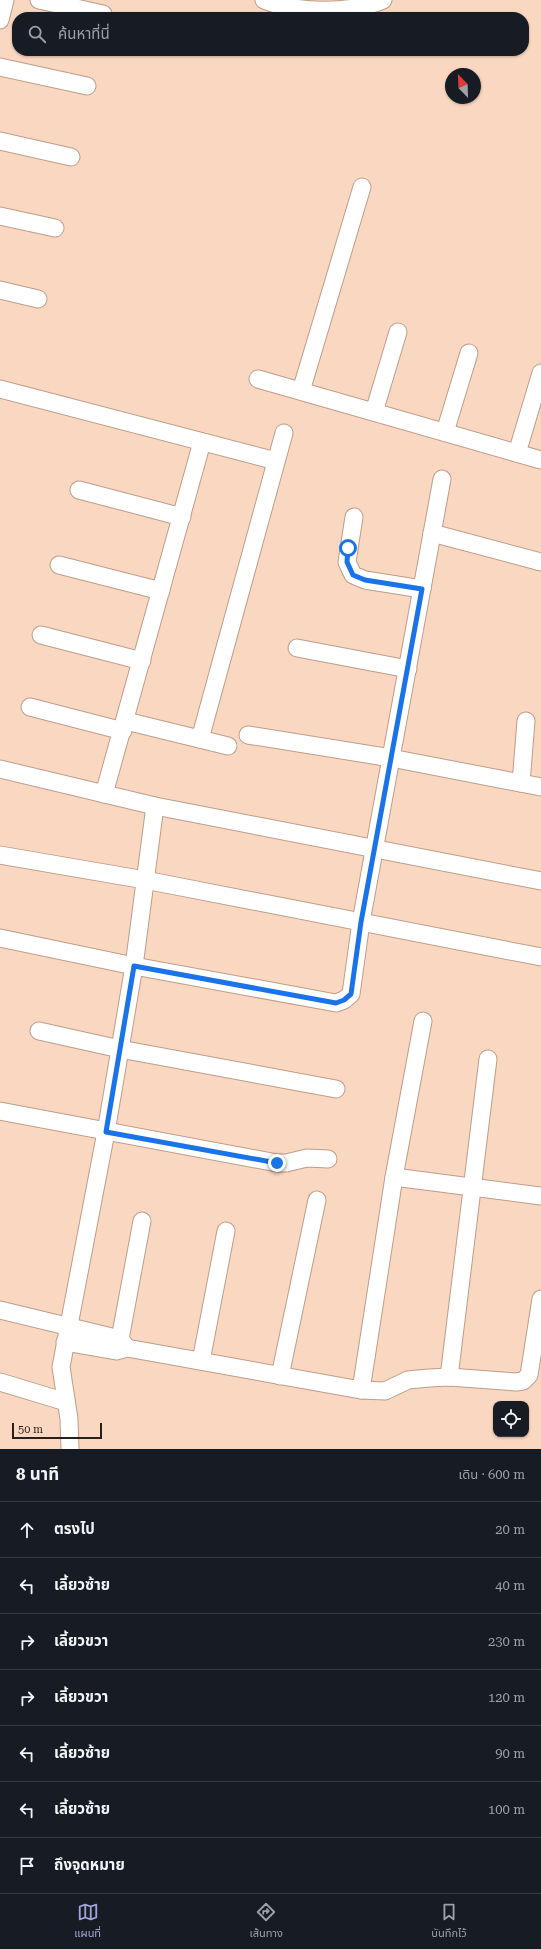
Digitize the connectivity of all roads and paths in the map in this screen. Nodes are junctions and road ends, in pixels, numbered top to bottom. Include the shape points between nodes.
1 (5, 0) edge
2 (39, 0) edge
3 (264, 0) edge
4 (383, 0) edge
5 (94, 12) edge
6 (0, 20) edge
7 (0, 67) edge
8 (87, 86) dead end
9 (0, 141) edge
10 (71, 157) dead end
11 (362, 188) dead end
12 (0, 216) edge
13 (55, 228) dead end
14 (0, 290) edge
15 (38, 299) dead end
16 (398, 332) dead end
17 (469, 352) dead end
18 (541, 373) edge
19 (258, 379) dead end
20 (0, 389) edge
21 (301, 391) junction
22 (374, 412) junction
23 (446, 432) junction
24 (284, 433) dead end
25 (202, 442) junction
26 (517, 453) junction
27 (541, 460) edge
28 (276, 461) junction
29 (442, 479) dead end
30 (79, 490) dead end
31 (182, 517) junction
32 (354, 517) dead end
33 (432, 532) junction
34 (541, 562) edge
35 (59, 565) dead end
36 (422, 589) junction
37 (161, 591) junction
38 (41, 635) dead end
39 (297, 648) dead end
40 (142, 661) junction
41 (408, 669) junction
42 (30, 707) dead end
43 (526, 720) dead end
44 (124, 726) junction
45 (248, 735) dead end
46 (200, 739) junction
47 (228, 746) dead end
48 (391, 758) junction
49 (0, 769) edge
50 (521, 783) junction
51 (541, 787) edge
52 (104, 794) junction
53 (155, 806) junction
54 (376, 848) junction
55 (0, 854) edge
56 (145, 880) junction
57 (541, 881) edge
58 (361, 922) junction
59 (0, 938) edge
60 (541, 957) edge
61 (134, 966) junction
62 (423, 1021) dead end
63 (39, 1032) dead end
64 (120, 1049) junction
65 (488, 1059) dead end
66 (336, 1089) dead end
67 (0, 1111) edge
68 (106, 1132) junction
69 (328, 1159) dead end
70 (394, 1177) junction
71 (472, 1186) junction
72 (541, 1196) edge
73 (317, 1200) dead end
74 (142, 1221) dead end
75 (226, 1231) dead end
76 (541, 1300) edge
77 (0, 1310) edge
78 (67, 1335) junction
79 (121, 1346) junction
80 (201, 1361) junction
81 (280, 1376) junction
82 (449, 1377) junction
83 (0, 1382) edge
84 (361, 1390) junction
85 (66, 1402) junction
86 (70, 1449) edge

1 - 6 street
2 - 5 street
3 - 4 street via 277,5 313,10 348,8
7 - 8 street
9 - 10 street
11 - 21 street
12 - 13 street
14 - 15 street
16 - 22 street
17 - 23 street
18 - 26 street
19 - 21 street
20 - 25 street
21 - 22 street
22 - 23 street
23 - 26 street
24 - 28 street
25 - 28 street
25 - 31 street
26 - 27 street
28 - 46 street
29 - 33 street
30 - 31 street
31 - 37 street
32 - 36 street via 347,562 353,575 365,580
33 - 34 street
33 - 36 street
35 - 37 street
36 - 41 street
37 - 40 street
38 - 40 street
39 - 41 street
40 - 44 street
41 - 48 street
42 - 44 street
43 - 50 street
44 - 46 street
44 - 52 street
45 - 48 street
46 - 47 street
48 - 50 street
48 - 54 street
49 - 52 street
50 - 51 street
52 - 53 street
53 - 54 street
53 - 56 street
54 - 57 street
54 - 58 street
55 - 56 street
56 - 58 street
56 - 61 street
58 - 60 street
58 - 61 street via 351,994 336,1003
59 - 61 street
61 - 64 street
62 - 70 street
63 - 64 street
64 - 66 street
64 - 68 street
65 - 71 street
67 - 68 street
68 - 69 street via 277,1163 286,1164 307,1158
68 - 78 street
70 - 71 street
70 - 84 street
71 - 72 street
71 - 82 street
73 - 81 street
74 - 79 street
75 - 80 street
76 - 82 street via 529,1375 523,1381
77 - 78 street
78 - 79 street
78 - 85 street via 61,1367
79 - 80 street
80 - 81 street
81 - 84 street
82 - 84 street via 408,1380 385,1391
83 - 85 street
85 - 86 street

